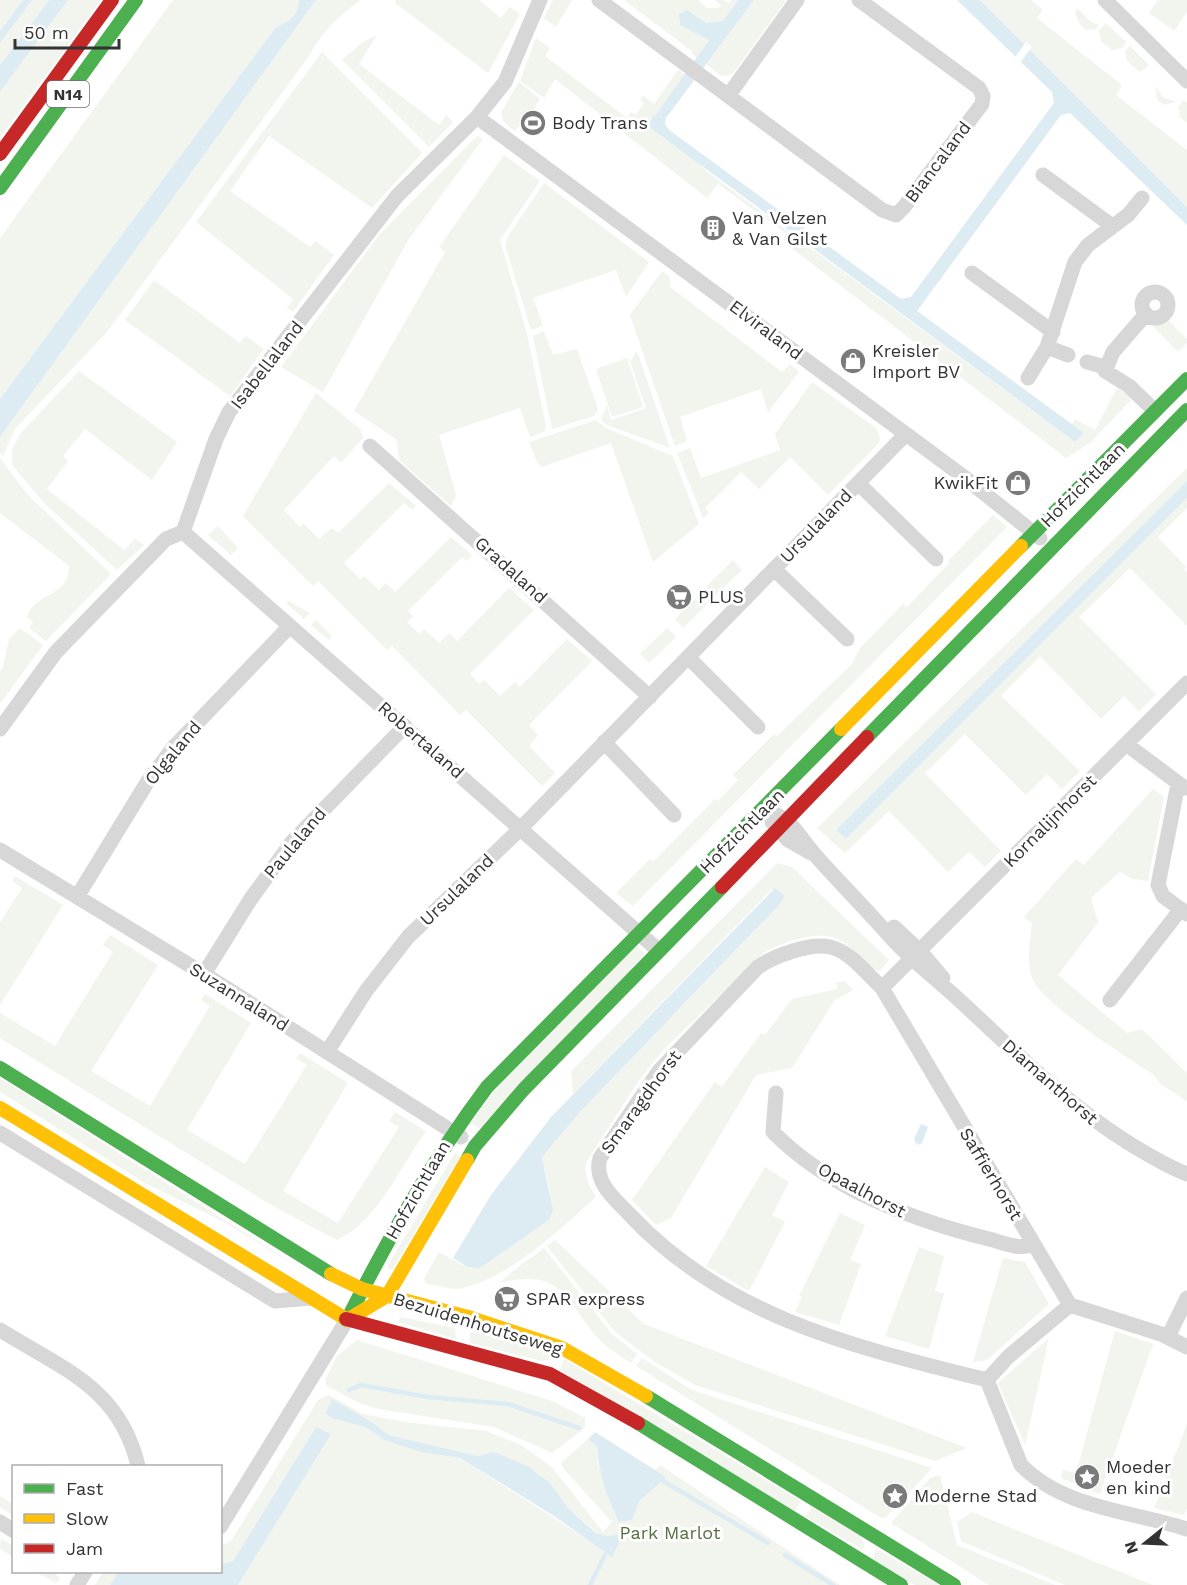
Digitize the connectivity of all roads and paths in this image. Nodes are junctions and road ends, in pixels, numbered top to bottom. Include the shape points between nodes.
1 (112, 0) edge
2 (136, 0) edge
3 (540, 0) edge
4 (599, 0) edge
5 (797, 0) edge
6 (859, 0) edge
7 (1105, 0) edge
8 (1187, 81) edge
9 (728, 96) junction
10 (477, 117) junction
11 (0, 154) edge
12 (1042, 175) dead end
13 (0, 188) edge
14 (1142, 198) dead end
15 (1111, 225) junction
16 (972, 273) dead end
17 (1146, 314) dead end
18 (1050, 339) junction
19 (1068, 356) dead end
20 (1087, 362) dead end
21 (1105, 367) junction
22 (1028, 378) dead end
23 (1187, 379) edge
24 (1187, 410) edge
25 (1155, 411) junction
26 (906, 434) junction
27 (370, 446) dead end
28 (858, 483) junction
29 (183, 532) junction
30 (1035, 534) junction
31 (1051, 549) junction
32 (936, 559) dead end
33 (774, 569) junction
34 (290, 626) junction
35 (847, 639) dead end
36 (688, 657) junction
37 (1187, 683) edge
38 (650, 697) junction
39 (405, 726) junction
40 (758, 727) dead end
41 (0, 729) edge
42 (604, 742) junction
43 (1126, 744) junction
44 (1182, 787) edge
45 (764, 808) junction
46 (674, 815) dead end
47 (782, 825) junction
48 (520, 828) junction
49 (0, 850) edge
50 (77, 897) junction
51 (1184, 912) edge
52 (640, 934) junction
53 (658, 950) junction
54 (917, 956) junction
55 (204, 974) junction
56 (882, 988) junction
57 (1110, 1000) dead end
58 (327, 1052) junction
59 (0, 1068) edge
60 (776, 1093) dead end
61 (0, 1108) edge
62 (453, 1131) junction
63 (0, 1133) edge
64 (475, 1146) junction
65 (1186, 1174) edge
66 (1033, 1244) junction
67 (362, 1289) junction
68 (387, 1296) junction
69 (311, 1298) junction
70 (1187, 1298) edge
71 (1070, 1305) junction
72 (347, 1320) junction
73 (0, 1330) edge
74 (1168, 1337) junction
75 (1187, 1347) edge
76 (987, 1380) junction
77 (138, 1465) edge
78 (222, 1524) edge
79 (1187, 1528) edge
80 (901, 1585) edge
81 (954, 1585) edge

1 - 11 main road, N14
2 - 13 main road, N14
3 - 10 street, Isabellaland via 509,75
4 - 9 street, Biancaland
5 - 9 street
6 - 9 street, Biancaland via 979,88 983,96 982,104 896,215 882,210
7 - 8 street
10 - 26 street, Elviraland
10 - 29 street, Isabellaland via 397,196 229,412
12 - 15 street
14 - 15 street via 1128,215
15 - 18 street via 1075,261
16 - 18 street
17 - 21 street via 1113,351
18 - 19 street
18 - 22 street
20 - 21 street
21 - 25 street via 1110,376 1129,386
23 - 25 main road, Hofzichtlaan
24 - 31 main road, Hofzichtlaan
25 - 30 main road, Hofzichtlaan
26 - 28 street, Ursulaland
26 - 30 street, Elviraland
27 - 38 street, Gradaland
28 - 32 street, Ursulaland
28 - 33 street, Ursulaland
29 - 34 street, Robertaland
29 - 41 street via 166,539 56,652
30 - 31 street, Elviraland
30 - 45 main road, Hofzichtlaan
31 - 47 main road, Hofzichtlaan
33 - 35 street, Ursulaland
33 - 36 street, Ursulaland
34 - 39 street, Robertaland
34 - 50 street, Olgaland via 173,748 148,781
36 - 38 street, Ursulaland
36 - 40 street
37 - 43 street, Kornalijnhorst
38 - 42 street, Ursulaland
39 - 48 street, Robertaland
39 - 55 street, Paulaland via 292,842
42 - 46 street
42 - 48 street, Ursulaland
43 - 44 street
43 - 54 street, Kornalijnhorst
44 - 51 street via 1158,885 1163,896
45 - 47 street, Diamanthorst
45 - 52 main road, Hofzichtlaan
47 - 53 main road, Hofzichtlaan
47 - 54 street, Diamanthorst via 874,916 893,926
48 - 52 street, Robertaland
48 - 58 street, Ursulaland via 408,938 366,991
49 - 50 street, Suzannaland
50 - 55 street, Suzannaland
51 - 57 street
52 - 53 street, Robertaland
52 - 62 main road, Hofzichtlaan via 531,1040
53 - 64 main road, Hofzichtlaan via 524,1089
54 - 56 street
54 - 65 street, Diamanthorst via 1049,1086 1090,1119 1164,1165
55 - 58 street, Suzannaland
56 - 66 street, Saffierhorst
56 - 76 street, Smaragdhorst via 830,946 771,958 659,1071 597,1168 611,1195 649,1236 689,1269 744,1303 783,1321
58 - 62 street, Suzannaland
59 - 67 main road, Bezuidenhoutseweg via 334,1276
60 - 66 street, Opaalhorst via 773,1132 791,1150 849,1187 926,1221 1014,1246
61 - 69 main road, Bezuidenhoutseweg
62 - 64 street, Suzannaland
62 - 67 main road, Hofzichtlaan
63 - 69 street via 275,1302
64 - 68 main road, Hofzichtlaan
66 - 71 street, Saffierhorst
67 - 68 main road, Bezuidenhoutseweg
67 - 72 main road, Hofzichtlaan
68 - 72 main road, Hofzichtlaan
68 - 81 main road, Bezuidenhoutseweg via 562,1348
69 - 72 main road, Bezuidenhoutseweg
70 - 74 street
71 - 74 street
71 - 76 street
72 - 78 street, Hofzichtlaan
72 - 80 main road, Bezuidenhoutseweg via 550,1374 601,1400
73 - 77 street via 97,1390 121,1419
74 - 75 street
76 - 79 street via 1022,1465 1032,1476 1057,1491 1098,1506

